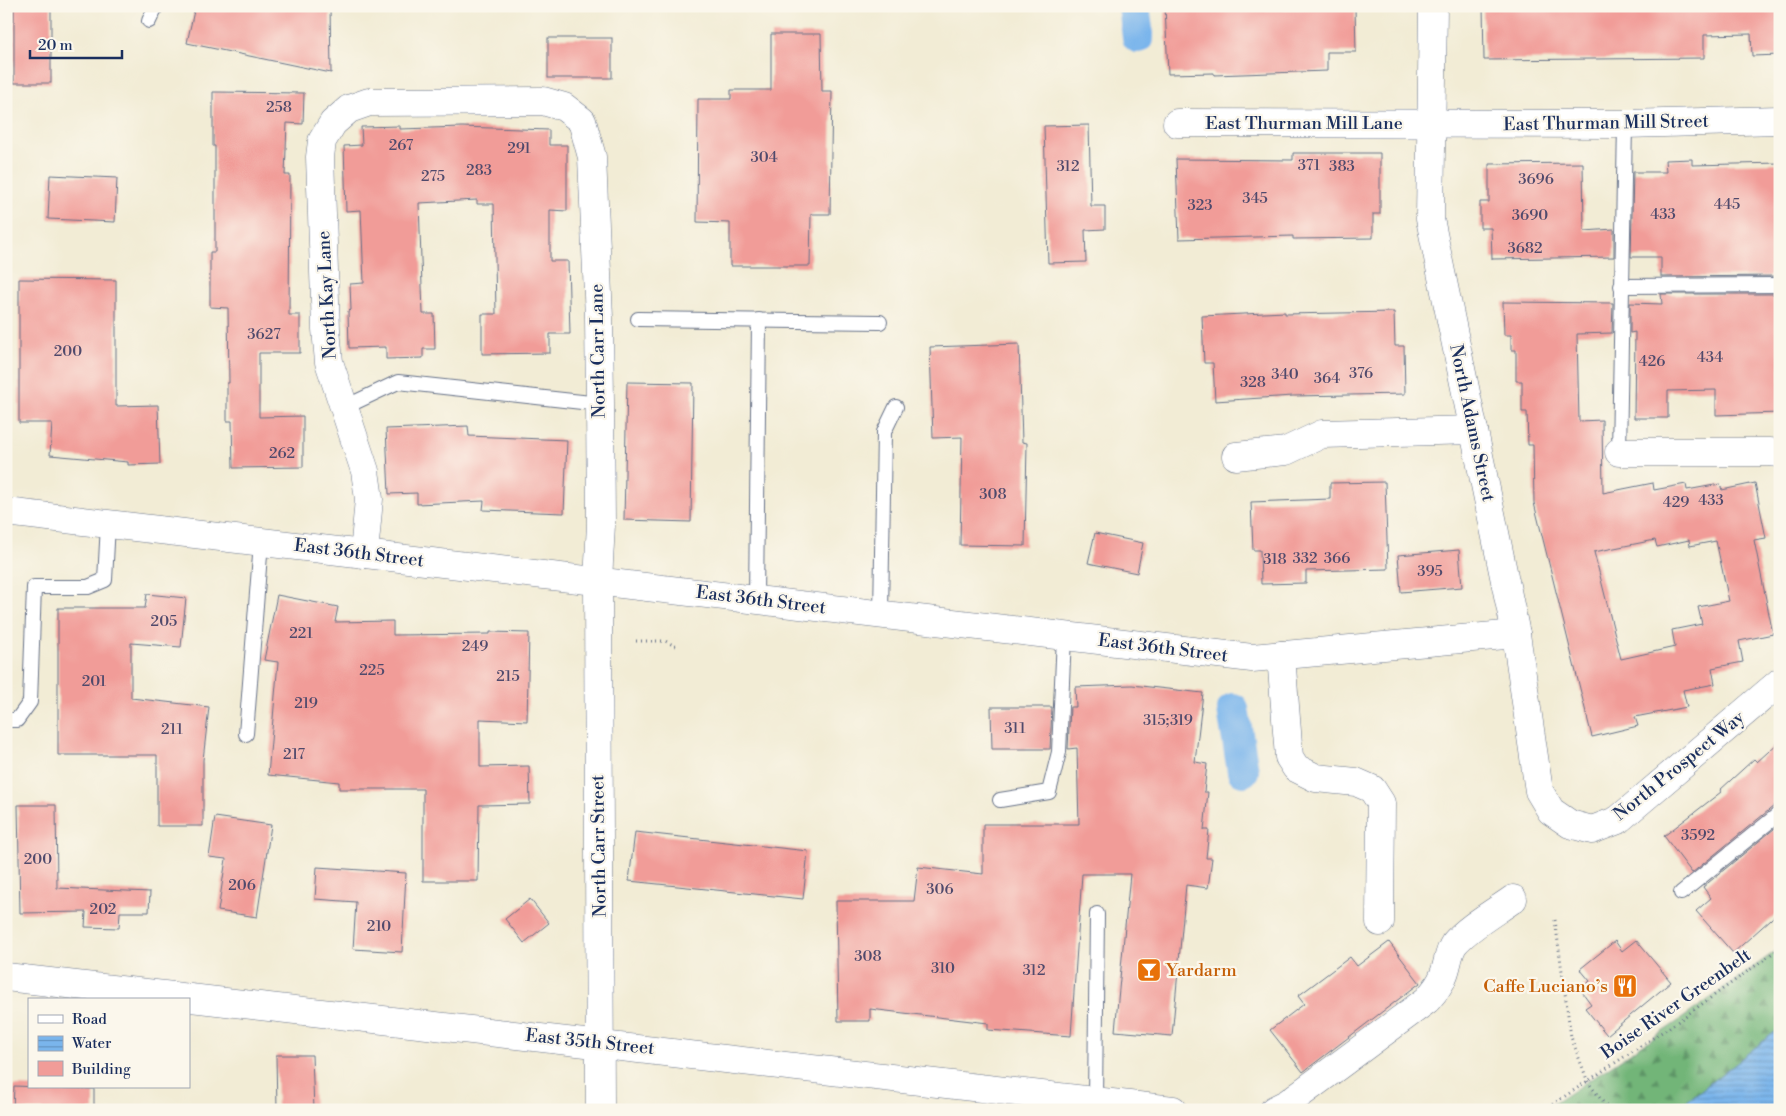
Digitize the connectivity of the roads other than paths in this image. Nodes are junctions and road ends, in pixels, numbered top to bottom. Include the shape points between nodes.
1 (156, 6) edge
2 (1433, 6) edge
3 (149, 21) dead end
4 (1780, 120) edge
5 (582, 121) joint
6 (1177, 123) dead end
7 (1432, 124) junction
8 (1625, 124) junction
9 (1780, 285) edge
10 (1621, 286) junction
11 (638, 319) dead end
12 (759, 320) junction
13 (880, 322) dead end
14 (600, 404) junction
15 (896, 407) dead end
16 (343, 408) junction
17 (1474, 430) junction
18 (1619, 452) joint
19 (1780, 453) edge
20 (1236, 456) dead end
21 (6, 512) edge
22 (108, 524) junction
23 (261, 542) junction
24 (364, 554) junction
25 (598, 581) junction
26 (756, 600) junction
27 (881, 614) junction
28 (1516, 634) junction
29 (1064, 636) junction
30 (1281, 655) junction
31 (1780, 682) edge
32 (6, 720) edge
33 (246, 734) dead end
34 (1000, 800) dead end
35 (1780, 813) edge
36 (1570, 824) joint
37 (1682, 893) dead end
38 (1513, 898) dead end
39 (1097, 914) dead end
40 (1380, 922) dead end
41 (6, 977) edge
42 (601, 1044) junction
43 (1095, 1101) junction
44 (600, 1110) edge
45 (1172, 1110) edge
46 (1274, 1110) edge

1 - 3 lane
2 - 7 street, North Adams Street
4 - 8 street, East Thurman Mill Street
5 - 14 street, North Carr Lane via 592,157
5 - 16 street, North Kay Lane via 564,107 542,101 369,102 348,109 333,123 322,141 320,157 326,329 329,362
6 - 7 street, East Thurman Mill Lane
7 - 8 street, East Thurman Mill Street
7 - 17 street, North Adams Street via 1430,220
8 - 10 lane
9 - 10 lane
10 - 18 lane
11 - 12 lane
12 - 13 lane
12 - 26 lane
14 - 16 lane via 398,382
14 - 25 street, North Carr Lane
15 - 27 lane via 884,432
16 - 24 street, North Kay Lane via 365,471 368,499
17 - 20 street via 1322,434 1286,451
17 - 28 street, North Adams Street
18 - 19 street
21 - 22 street, East 36th Street
22 - 23 street, East 36th Street
22 - 32 lane via 105,580 88,587 34,587 30,702 17,720
23 - 24 street, East 36th Street
23 - 33 lane
24 - 25 street, East 36th Street
25 - 26 street, East 36th Street
25 - 42 street, North Carr Street
26 - 27 street, East 36th Street
27 - 29 street, East 36th Street
28 - 30 street, East 36th Street
28 - 36 street, North Adams Street via 1538,791 1551,811
29 - 30 street, East 36th Street via 1252,658
29 - 34 lane via 1059,752 1049,792
30 - 40 street via 1289,756 1296,768 1316,778 1356,782 1372,789 1381,803
31 - 36 street, North Prospect Way via 1618,820 1592,830
35 - 37 lane
38 - 46 street via 1454,945 1444,976 1427,1000
39 - 43 lane
41 - 42 street, East 35th Street
42 - 43 street, East 35th Street
42 - 44 street, North Carr Street
43 - 45 street, East 35th Street

